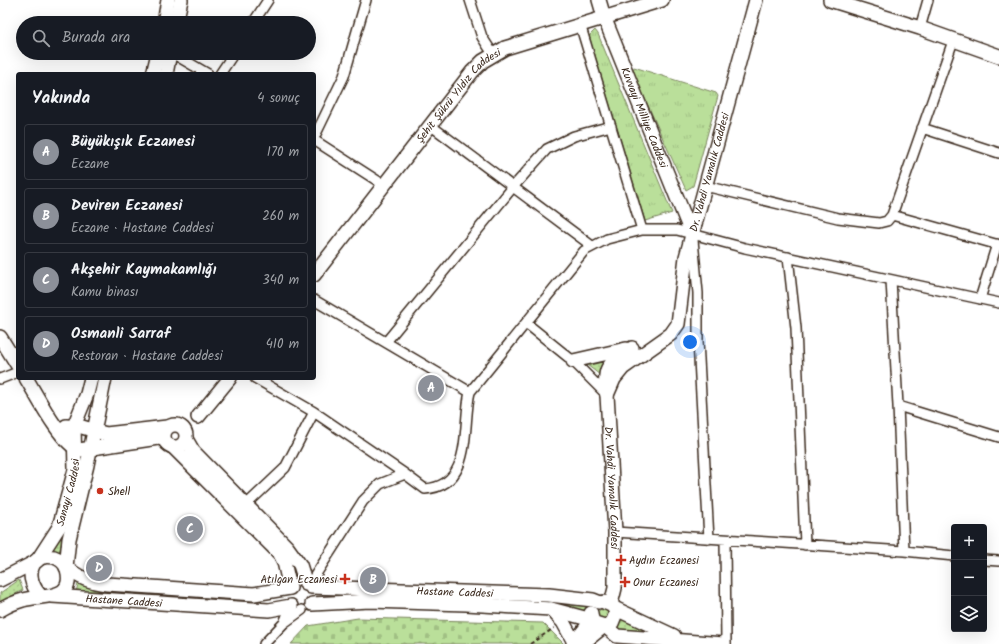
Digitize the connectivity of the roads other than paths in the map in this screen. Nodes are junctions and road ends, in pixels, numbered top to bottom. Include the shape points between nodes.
1 (181, 0) edge
2 (268, 0) edge
3 (366, 0) edge
4 (470, 0) edge
5 (599, 0) edge
6 (662, 0) edge
7 (756, 0) edge
8 (830, 0) edge
9 (928, 0) edge
10 (165, 1) edge
11 (164, 16) edge
12 (178, 16) edge
13 (258, 16) edge
14 (604, 17) junction
15 (580, 24) junction
16 (920, 28) junction
17 (953, 41) junction
18 (493, 54) junction
19 (999, 56) edge
20 (157, 60) edge
21 (169, 60) edge
22 (183, 60) edge
23 (229, 60) edge
24 (154, 72) edge
25 (166, 72) edge
26 (204, 72) edge
27 (221, 72) edge
28 (430, 126) junction
29 (611, 126) junction
30 (922, 128) junction
31 (316, 135) edge
32 (316, 140) edge
33 (999, 153) edge
34 (384, 185) junction
35 (705, 186) junction
36 (513, 187) junction
37 (892, 215) junction
38 (642, 230) junction
39 (692, 235) junction
40 (998, 245) edge
41 (592, 246) junction
42 (788, 257) junction
43 (316, 272) edge
44 (891, 280) junction
45 (980, 298) junction
46 (316, 301) edge
47 (999, 303) edge
48 (526, 323) junction
49 (0, 337) edge
50 (663, 340) junction
51 (386, 342) junction
52 (632, 348) junction
53 (573, 361) junction
54 (16, 363) edge
55 (16, 373) edge
56 (0, 379) edge
57 (27, 380) edge
58 (90, 380) edge
59 (105, 380) edge
60 (228, 380) edge
61 (258, 380) edge
62 (470, 392) junction
63 (607, 395) junction
64 (898, 406) junction
65 (314, 412) junction
66 (56, 426) junction
67 (74, 426) junction
68 (95, 432) junction
69 (176, 435) junction
70 (999, 437) edge
71 (74, 448) junction
72 (91, 449) junction
73 (405, 474) junction
74 (246, 505) junction
75 (615, 532) junction
76 (709, 539) junction
77 (725, 540) junction
78 (805, 545) junction
79 (904, 551) junction
80 (951, 556) edge
81 (987, 560) edge
82 (37, 561) junction
83 (999, 561) edge
84 (66, 567) junction
85 (0, 580) edge
86 (309, 585) junction
87 (290, 588) junction
88 (47, 596) junction
89 (608, 605) junction
90 (302, 607) junction
91 (551, 609) junction
92 (0, 610) edge
93 (600, 624) junction
94 (681, 639) junction
95 (617, 640) edge
96 (576, 643) edge
97 (264, 644) edge
98 (725, 644) edge

1 - 12 street
2 - 13 street
3 - 31 street via 344,76
4 - 18 street via 482,37
5 - 14 street, Kuvvayi Milliye Caddesi
6 - 14 street, Şehit Şükrü Yıldız Caddesi
7 - 35 street, Dr. Vahdi Yamalık Caddesi
8 - 16 street
9 - 16 street
10 - 11 street
14 - 15 street, Şehit Şükrü Yıldız Caddesi
14 - 39 street, Kuvvayi Milliye Caddesi
15 - 18 street, Şehit Şükrü Yıldız Caddesi via 518,43
15 - 29 street
16 - 17 street
17 - 19 street
17 - 30 street
18 - 28 street, Şehit Şükrü Yıldız Caddesi via 472,72
20 - 24 street
21 - 25 street
22 - 26 street
23 - 27 street
28 - 34 street, Şehit Şükrü Yıldız Caddesi
28 - 36 street
29 - 36 street via 574,136 547,149
29 - 38 street
30 - 33 street
30 - 37 street
32 - 34 street
34 - 43 street, Şehit Şükrü Yıldız Caddesi
35 - 37 street via 838,218 879,223
35 - 39 street, Dr. Vahdi Yamalık Caddesi
36 - 41 street
36 - 51 street
37 - 40 street
38 - 39 street via 677,230
38 - 41 street via 607,239
39 - 42 street
39 - 50 street, Dr. Vahdi Yamalık Caddesi via 686,257 678,324
39 - 76 street via 698,293 698,341
40 - 45 street
41 - 48 street via 584,251
42 - 44 street
42 - 78 street via 796,328
44 - 45 street
44 - 64 street
45 - 47 street
46 - 51 street
48 - 53 street
48 - 62 street
49 - 54 street
50 - 52 street, Dr. Vahdi Yamalık Caddesi
50 - 63 street, Dr. Vahdi Yamalık Caddesi via 622,368
51 - 62 street
52 - 53 street, Dr. Vahdi Yamalık Caddesi
52 - 63 street, Dr. Vahdi Yamalık Caddesi via 608,367 604,377
53 - 63 street
55 - 56 street
57 - 66 street
58 - 67 street, Sanayi Caddesi
59 - 68 street, Sanayi Caddesi
60 - 69 street via 198,417
61 - 65 street
62 - 73 street via 462,460 447,483 425,489
63 - 75 street, Dr. Vahdi Yamalık Caddesi
64 - 70 street
64 - 79 street
65 - 73 street
65 - 74 street via 285,468
66 - 67 street
66 - 71 street
67 - 68 street
67 - 71 street, Sanayi Caddesi
68 - 69 street
68 - 72 street, Sanayi Caddesi
69 - 72 street
69 - 74 street
69 - 87 street via 280,554
71 - 72 street
71 - 82 street, Sanayi Caddesi via 75,470 64,512 56,533
72 - 84 street, Sanayi Caddesi via 69,539
73 - 86 street via 380,484 363,502
74 - 86 street via 287,547 300,565
75 - 76 street
75 - 89 street, Dr. Vahdi Yamalık Caddesi via 615,588
76 - 77 street
77 - 78 street
77 - 98 street
78 - 79 street
79 - 80 street
81 - 83 street
82 - 84 street via 55,558
82 - 85 street, Sanayi Caddesi
82 - 88 street via 30,578 34,588
84 - 87 street, Hastane Caddesi via 85,580 107,584 254,594
84 - 88 street via 68,580 65,589
86 - 87 street via 297,583
86 - 89 street, Hastane Caddesi via 549,595 593,600
86 - 90 street via 315,596
87 - 90 street via 287,597
88 - 90 street, Hastane Caddesi via 269,610
88 - 92 street via 22,600
89 - 93 street via 616,613 614,621
89 - 93 street via 591,610
89 - 94 street, Hastane Caddesi
90 - 91 street, Hastane Caddesi via 344,602 404,601
90 - 97 street
91 - 93 street, Hastane Caddesi
91 - 96 street
93 - 95 street, Hastane Caddesi
93 - 96 street
94 - 95 street, Hastane Caddesi
94 - 98 street, Hastane Caddesi

